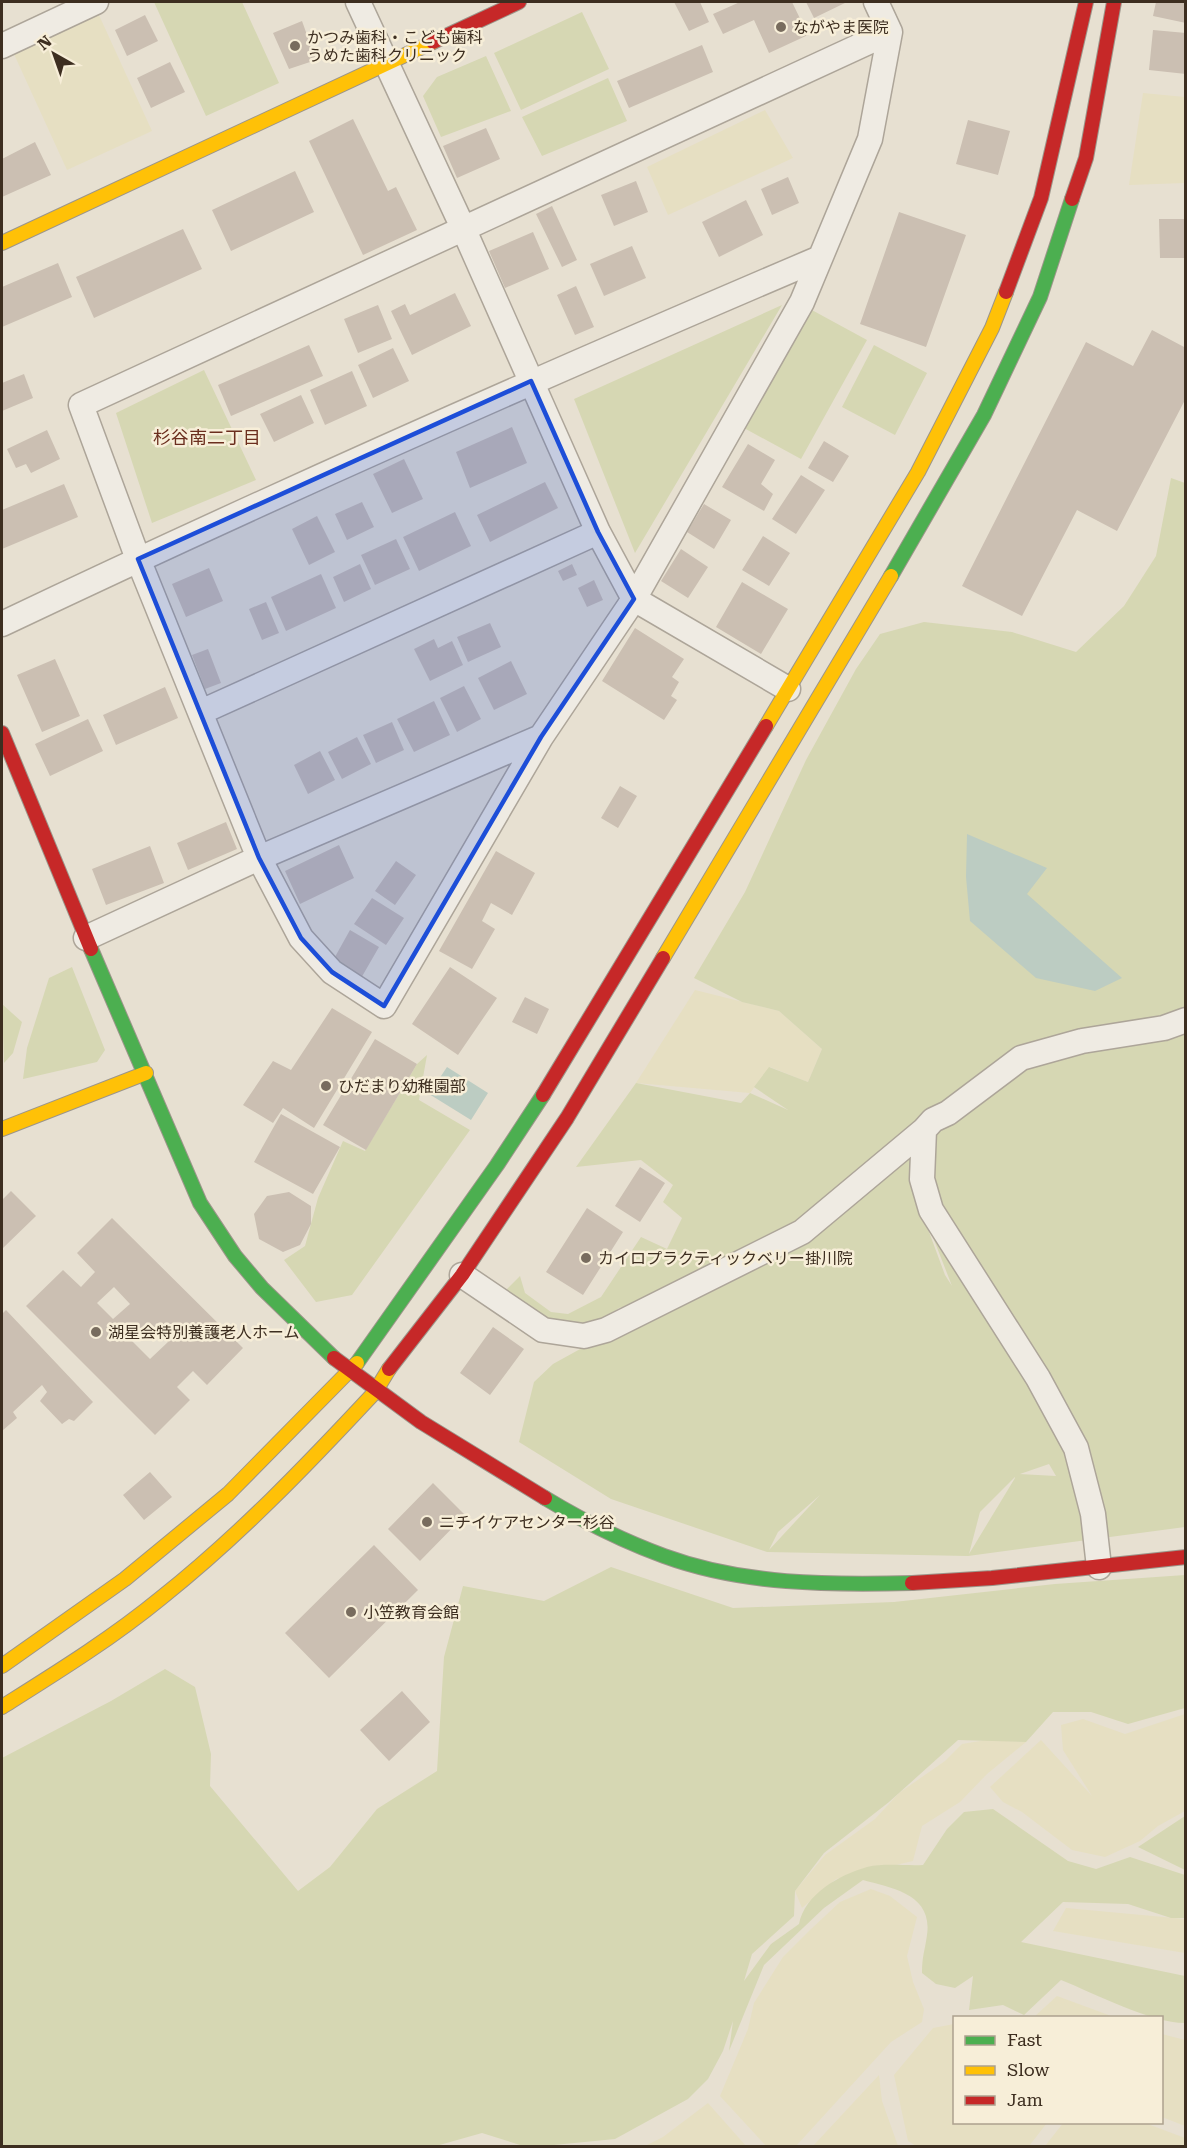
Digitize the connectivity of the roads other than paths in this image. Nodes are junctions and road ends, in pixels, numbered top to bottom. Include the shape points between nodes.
1 (96, 2) edge
2 (358, 2) edge
3 (519, 2) edge
4 (876, 2) edge
5 (1086, 2) edge
6 (1114, 2) edge
7 (890, 32) junction
8 (2, 46) edge
9 (386, 62) junction
10 (465, 230) junction
11 (2, 243) edge
12 (820, 258) junction
13 (531, 381) junction
14 (598, 532) junction
15 (138, 559) junction
16 (634, 599) junction
17 (2, 624) edge
18 (788, 689) junction
19 (201, 711) junction
20 (2, 733) edge
21 (541, 737) junction
22 (259, 858) junction
23 (86, 938) junction
24 (1185, 1020) edge
25 (146, 1073) junction
26 (2, 1129) edge
27 (924, 1130) junction
28 (462, 1275) junction
29 (350, 1372) junction
30 (375, 1392) junction
31 (1185, 1557) edge
32 (1099, 1567) junction
33 (2, 1666) edge
34 (30, 1689) junction
35 (2, 1701) edge
36 (2, 1707) edge

1 - 8 street
2 - 9 street
3 - 9 street
4 - 7 street
5 - 18 street via 1041,198 992,328 918,472
6 - 28 street via 1086,159 1040,297 984,415 567,1118
7 - 10 street
7 - 12 street via 870,139
9 - 10 street
9 - 11 street
10 - 13 street
10 - 15 street via 81,405
12 - 13 street
12 - 16 street via 802,302
13 - 14 street
13 - 15 street
14 - 16 street
14 - 19 street
15 - 17 street
15 - 19 street
16 - 18 street
16 - 21 street
18 - 29 street via 561,1068
19 - 22 street
20 - 23 street
21 - 22 street
21 - 22 street via 384,1006 332,972 301,938
22 - 23 street
23 - 25 street
24 - 27 street via 1164,1028 1082,1041 1021,1058
25 - 26 street
25 - 29 street via 169,1137 215,1227 246,1273 307,1337
27 - 28 street via 802,1232 606,1330 584,1336 543,1330
27 - 32 street via 922,1179 931,1210 1038,1378 1076,1448 1093,1514
28 - 30 street via 395,1360
29 - 30 street
29 - 33 street via 228,1494 125,1579
30 - 32 street via 597,1528 668,1558 728,1573 791,1582 863,1584 962,1580
30 - 34 street via 277,1495 186,1577 76,1660
31 - 32 street
34 - 35 street
34 - 36 street

